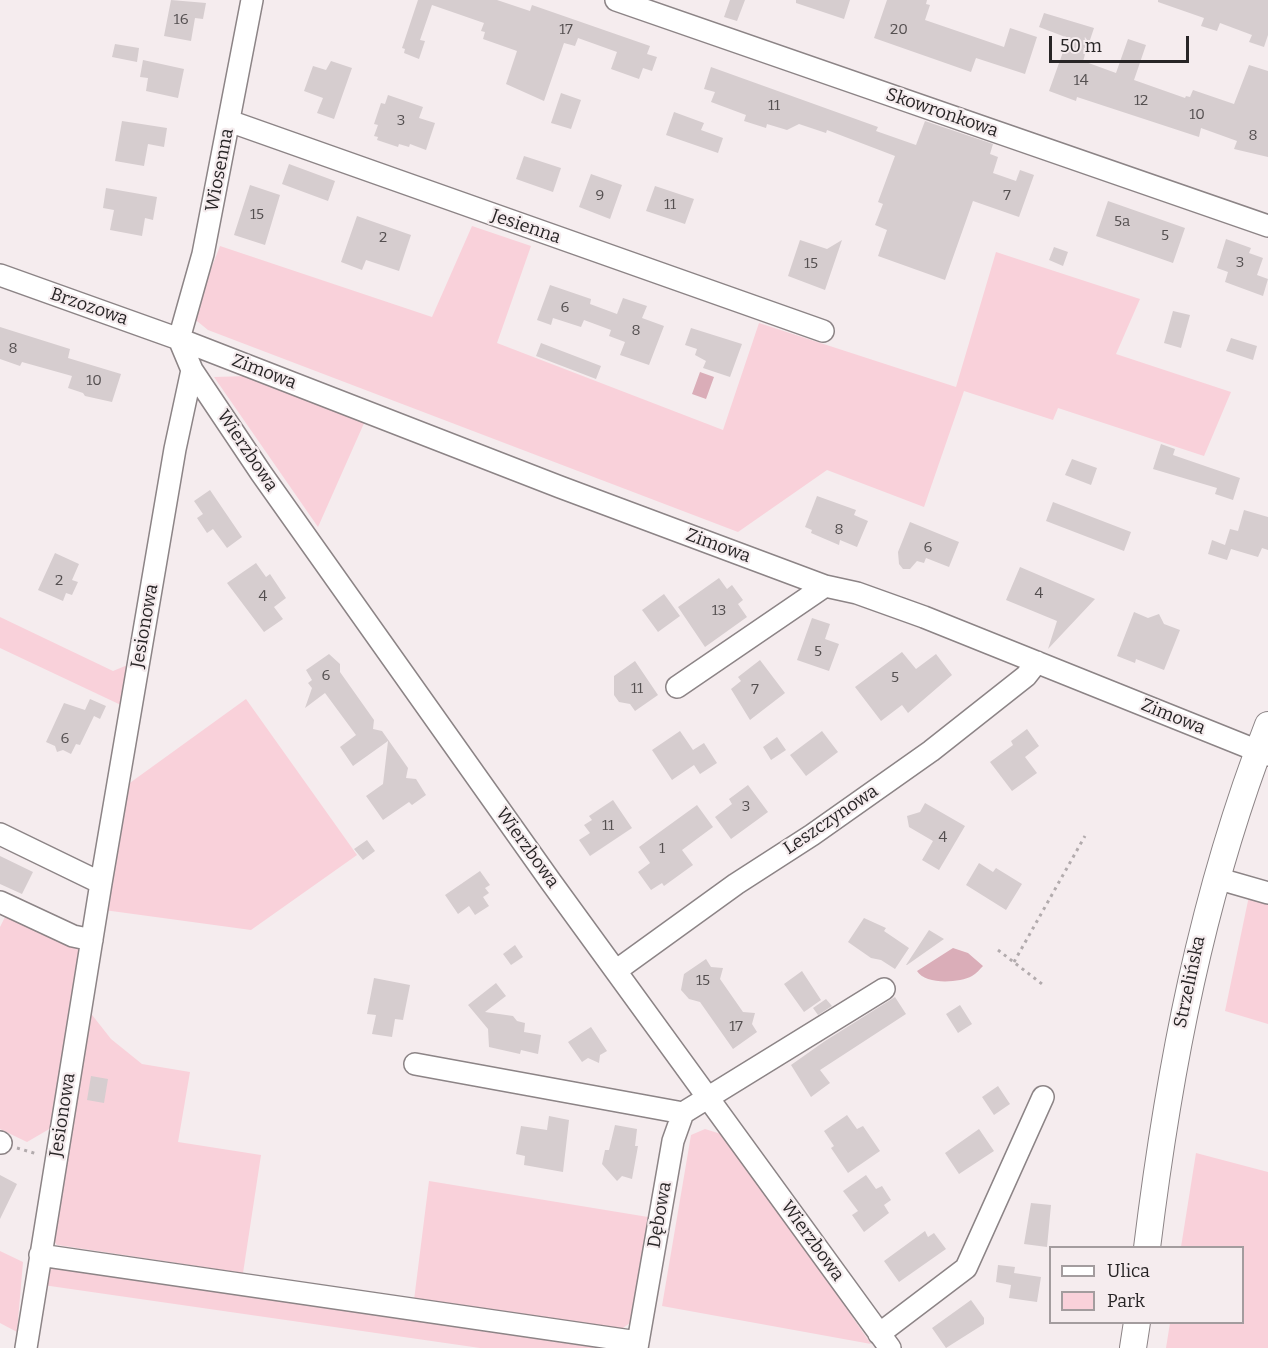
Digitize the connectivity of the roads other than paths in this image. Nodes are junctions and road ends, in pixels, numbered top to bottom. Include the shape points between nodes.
1 (252, 0) edge
2 (616, 0) edge
3 (229, 121) junction
4 (1268, 226) edge
5 (0, 276) edge
6 (823, 331) dead end
7 (179, 339) junction
8 (192, 369) junction
9 (825, 586) junction
10 (1037, 662) junction
11 (677, 687) dead end
12 (1268, 725) edge
13 (1263, 753) edge
14 (0, 834) edge
15 (1216, 878) junction
16 (101, 883) junction
17 (1268, 893) edge
18 (0, 902) edge
19 (92, 940) junction
20 (617, 970) junction
21 (884, 989) dead end
22 (415, 1064) dead end
23 (1043, 1097) dead end
24 (709, 1099) junction
25 (683, 1113) junction
26 (1147, 1246) edge
27 (40, 1255) junction
28 (1137, 1324) edge
29 (885, 1341) edge
30 (638, 1345) edge
31 (26, 1348) edge
32 (1133, 1348) edge

1 - 3 street, Wiosenna
2 - 4 street, Skowronkowa
3 - 6 street, Jesienna
3 - 7 street, Wiosenna via 203,254
5 - 7 street, Brzozowa
7 - 8 street, Wierzbowa
7 - 9 street, Zimowa
8 - 16 street, Jesionowa
8 - 20 street, Wierzbowa via 309,541
9 - 10 street, Zimowa via 924,617
9 - 11 street
10 - 13 street, Zimowa
10 - 20 street, Leszczynowa via 1026,676 931,751
12 - 13 main road, Strzelińska
13 - 15 main road, Strzelińska
14 - 16 street
15 - 17 street
15 - 26 main road, Strzelińska via 1197,945 1168,1092
16 - 19 street, Jesionowa
18 - 19 street via 73,936
19 - 27 street, Jesionowa
20 - 24 street, Wierzbowa
21 - 24 street
22 - 25 street
23 - 29 street via 966,1268 918,1302
24 - 25 street
24 - 29 street, Wierzbowa
25 - 30 street, Dębowa via 673,1141
27 - 30 street
27 - 31 street, Jesionowa
28 - 32 main road

